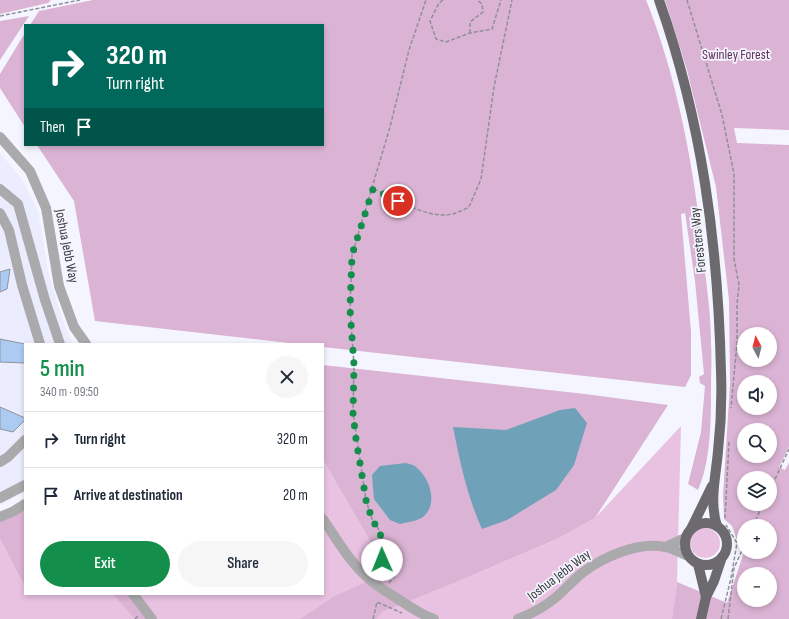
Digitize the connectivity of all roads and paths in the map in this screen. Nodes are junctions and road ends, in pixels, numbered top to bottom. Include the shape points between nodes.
1 (80, 0) edge
2 (426, 0) edge
3 (442, 0) edge
4 (477, 0) edge
5 (501, 0) edge
6 (512, 0) edge
7 (658, 0) edge
8 (71, 1) edge
9 (0, 16) edge
10 (470, 33) junction
11 (0, 138) edge
12 (0, 189) edge
13 (373, 189) junction
14 (0, 213) edge
15 (40, 343) edge
16 (60, 343) edge
17 (85, 343) edge
18 (24, 441) edge
19 (789, 449) edge
20 (1, 462) edge
21 (777, 475) edge
22 (714, 482) junction
23 (24, 486) edge
24 (0, 498) edge
25 (24, 505) edge
26 (0, 518) edge
27 (324, 520) edge
28 (717, 526) junction
29 (688, 534) junction
30 (665, 547) junction
31 (688, 556) junction
32 (722, 557) junction
33 (738, 559) edge
34 (698, 564) junction
35 (397, 574) dead end
36 (381, 584) junction
37 (134, 595) edge
38 (706, 597) junction
39 (403, 613) dead end
40 (152, 619) edge
41 (373, 619) edge
42 (434, 619) edge
43 (518, 619) edge
44 (701, 619) edge
45 (728, 619) edge

1 - 8 path
2 - 13 path via 409,50
3 - 10 path via 430,21 436,39 446,42
4 - 10 path via 482,4 483,12 470,22
5 - 10 path via 492,29
6 - 13 path via 494,87 481,179 469,207 444,215 431,213 411,207
7 - 22 main road, Foresters Way via 690,105 712,224 722,388 720,437
8 - 9 path
11 - 17 lane, Joshua Jebb Way via 30,171 46,208 59,286 74,326
12 - 16 lane via 18,204
13 - 36 path via 352,255 350,309 353,413 366,500 383,546
14 - 15 lane via 9,230
18 - 20 lane
19 - 21 path
22 - 28 main road, Foresters Way via 713,512
22 - 29 main road, Foresters Way
23 - 24 lane
25 - 26 lane
27 - 36 lane via 356,567
28 - 29 main road via 703,523 696,525
28 - 32 main road via 726,540
29 - 30 lane, Joshua Jebb Way
29 - 31 main road via 685,549
30 - 31 lane, Joshua Jebb Way
30 - 43 lane, Joshua Jebb Way via 642,547 620,552 602,560 555,599
31 - 34 main road
32 - 34 main road via 713,564
32 - 38 main road
33 - 45 path via 733,568
34 - 38 main road
35 - 36 path via 388,584
36 - 42 lane via 416,610
37 - 40 lane
38 - 44 main road
39 - 41 path via 377,602

